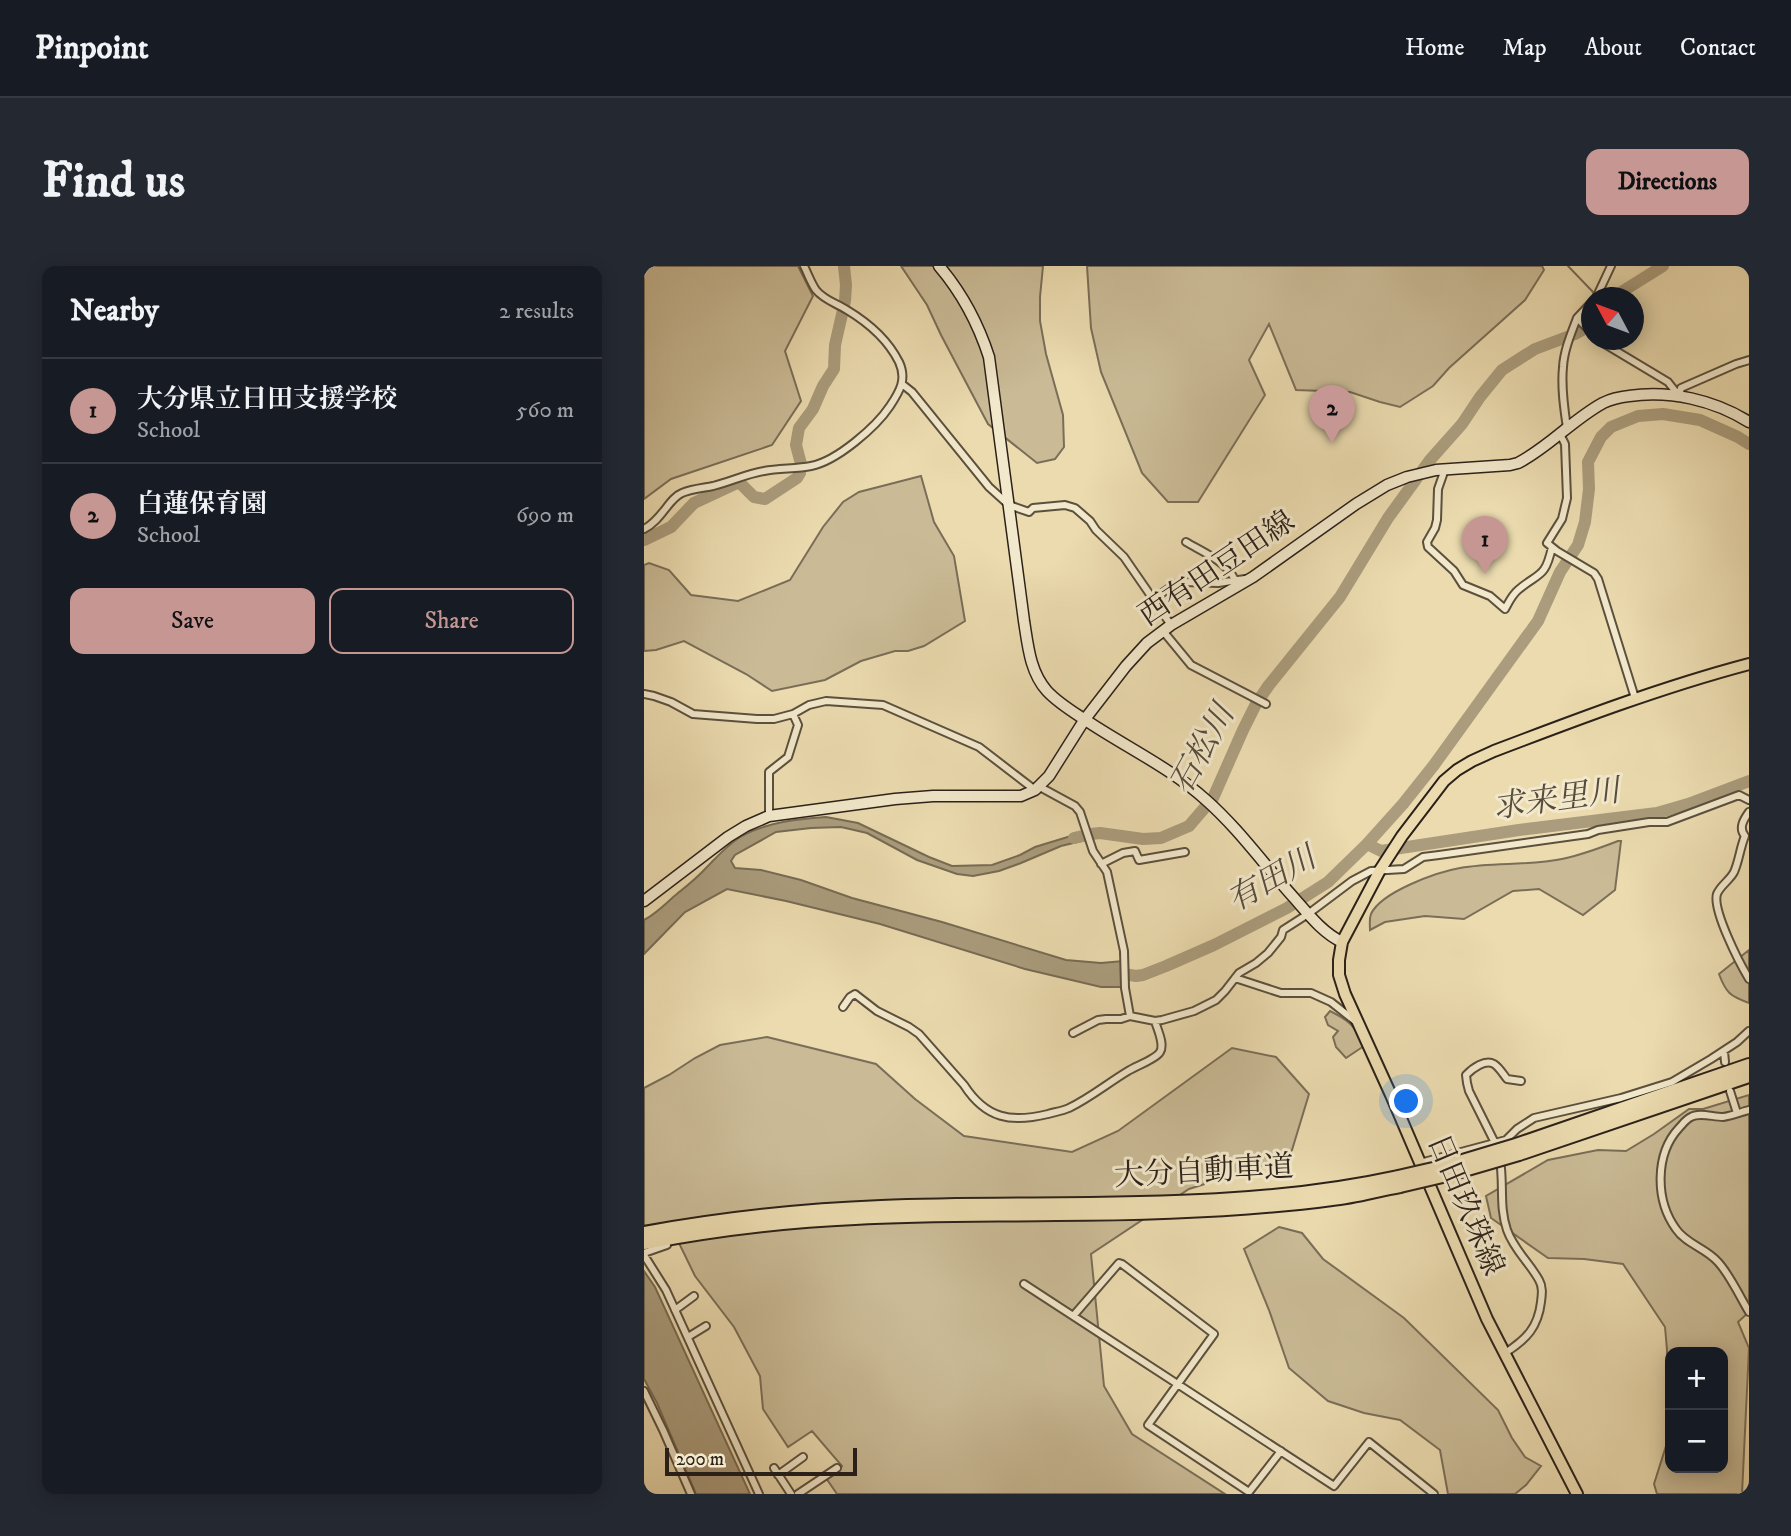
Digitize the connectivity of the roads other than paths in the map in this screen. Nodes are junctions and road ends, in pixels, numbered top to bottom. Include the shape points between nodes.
1 (804, 266) edge
2 (939, 266) edge
3 (1611, 266) edge
4 (1601, 287) edge
5 (1581, 315) edge
6 (1578, 319) junction
7 (1581, 322) edge
8 (1615, 350) edge
9 (1749, 360) edge
10 (902, 384) junction
11 (1679, 396) junction
12 (1749, 422) edge
13 (1563, 431) junction
14 (1440, 470) junction
15 (1009, 505) junction
16 (644, 529) edge
17 (1186, 541) dead end
18 (1555, 550) junction
19 (1253, 577) junction
20 (1235, 580) junction
21 (1154, 597) junction
22 (1167, 628) junction
23 (1749, 664) edge
24 (644, 694) edge
25 (1635, 698) junction
26 (1266, 704) dead end
27 (793, 714) junction
28 (1085, 719) junction
29 (1037, 789) junction
30 (1749, 792) edge
31 (1739, 796) junction
32 (1749, 800) edge
33 (1749, 812) edge
34 (769, 816) junction
35 (1185, 852) dead end
36 (1101, 864) junction
37 (1380, 870) junction
38 (644, 901) edge
39 (1308, 914) junction
40 (1342, 942) junction
41 (1235, 978) junction
42 (1749, 979) edge
43 (843, 1007) dead end
44 (1130, 1016) junction
45 (1155, 1021) junction
46 (1359, 1024) junction
47 (1749, 1031) edge
48 (1073, 1033) dead end
49 (1724, 1051) junction
50 (1725, 1062) dead end
51 (1749, 1065) edge
52 (1749, 1076) edge
53 (1521, 1081) dead end
54 (1730, 1091) dead end
55 (1749, 1110) edge
56 (1737, 1113) junction
57 (1496, 1144) junction
58 (1518, 1150) junction
59 (1420, 1163) junction
60 (706, 1228) junction
61 (644, 1233) edge
62 (644, 1243) edge
63 (667, 1245) dead end
64 (644, 1254) edge
65 (1024, 1284) dead end
66 (694, 1296) dead end
67 (675, 1310) junction
68 (1749, 1312) edge
69 (1073, 1315) junction
70 (706, 1326) dead end
71 (688, 1337) junction
72 (1505, 1353) junction
73 (1178, 1384) junction
74 (644, 1391) edge
75 (1281, 1451) junction
76 (803, 1457) dead end
77 (836, 1468) dead end
78 (691, 1494) edge
79 (759, 1494) edge
80 (791, 1494) edge
81 (798, 1494) edge
82 (1434, 1494) edge
83 (1577, 1494) edge

1 - 10 street via 817,292 875,330 898,361
2 - 15 main road via 967,305 989,357
3 - 4 street
5 - 6 street
6 - 7 street
6 - 13 street via 1563,367
8 - 11 street via 1668,382
9 - 11 street via 1681,388
10 - 15 street
10 - 16 street via 888,410 868,431 829,460 684,492
11 - 12 main road, 西有田豆田線
11 - 13 main road, 西有田豆田線 via 1645,394 1605,401
13 - 14 main road, 西有田豆田線 via 1518,463
13 - 18 street via 1567,498 1562,519 1547,543
14 - 18 street via 1437,520 1428,547 1463,584 1505,609 1516,592 1548,566
14 - 19 main road, 西有田豆田線 via 1407,477 1373,493
15 - 21 street via 1029,512 1065,505 1075,508 1124,556
15 - 28 main road via 1034,672 1046,690
17 - 20 street via 1225,566
18 - 25 street via 1598,579
19 - 20 street
19 - 22 main road, 西有田豆田線
20 - 21 street via 1183,582
21 - 22 street
22 - 26 street via 1192,665
22 - 28 main road, 西有田豆田線 via 1126,666
23 - 25 main road, 日田玖珠線
24 - 27 street via 693,715 774,719
25 - 37 main road, 日田玖珠線 via 1494,751 1457,770 1422,809
27 - 29 street via 826,701 883,705 979,747
27 - 34 street via 797,725 788,757 769,772
28 - 29 main road, 西有田豆田線
28 - 39 main road via 1203,797
29 - 34 main road via 1021,796 895,799
29 - 36 street via 1075,806
30 - 31 street
31 - 32 street
31 - 37 street via 1667,822 1438,855 1404,869
33 - 42 street via 1742,825 1745,836 1733,874 1717,893 1735,954
34 - 38 main road via 728,837
35 - 36 street via 1139,860 1135,851
36 - 44 street via 1107,872 1124,951
37 - 39 street via 1352,881
37 - 40 main road, 日田玖珠線
39 - 40 main road via 1329,936
39 - 41 street via 1283,930 1268,953
40 - 46 main road, 日田玖珠線 via 1339,975
41 - 45 street via 1216,1000
41 - 46 street via 1281,993 1311,993
43 - 45 street via 855,994 909,1027 987,1109 1015,1119 1067,1109 1158,1054 1162,1043
44 - 45 street
44 - 48 street via 1098,1020
46 - 59 main road, 日田玖珠線
47 - 49 street
49 - 50 street
49 - 57 street via 1672,1082 1534,1118
51 - 58 highway, 大分自動車道
52 - 58 highway, 大分自動車道
53 - 57 street via 1507,1079 1497,1066 1485,1062 1466,1075 1469,1091
54 - 56 street
55 - 56 street
56 - 68 street via 1688,1118 1665,1151 1661,1183 1677,1231 1718,1262
57 - 59 street
57 - 72 street via 1507,1233 1542,1287 1536,1324
58 - 60 highway, 大分自動車道, bridge via 1399,1182 1293,1194 1128,1204 881,1207 775,1214
59 - 72 main road, 日田玖珠線
60 - 61 highway, 大分自動車道
60 - 62 highway, 大分自動車道
63 - 64 street
64 - 67 street
65 - 69 street
66 - 67 street
67 - 71 street
69 - 73 street
69 - 73 street via 1122,1264 1214,1334
70 - 71 street
71 - 79 street
72 - 83 main road, 日田玖珠線
73 - 75 street
73 - 75 street via 1148,1425 1249,1492
74 - 78 street
75 - 82 street via 1335,1486 1369,1442
76 - 80 street via 776,1471
77 - 81 street

